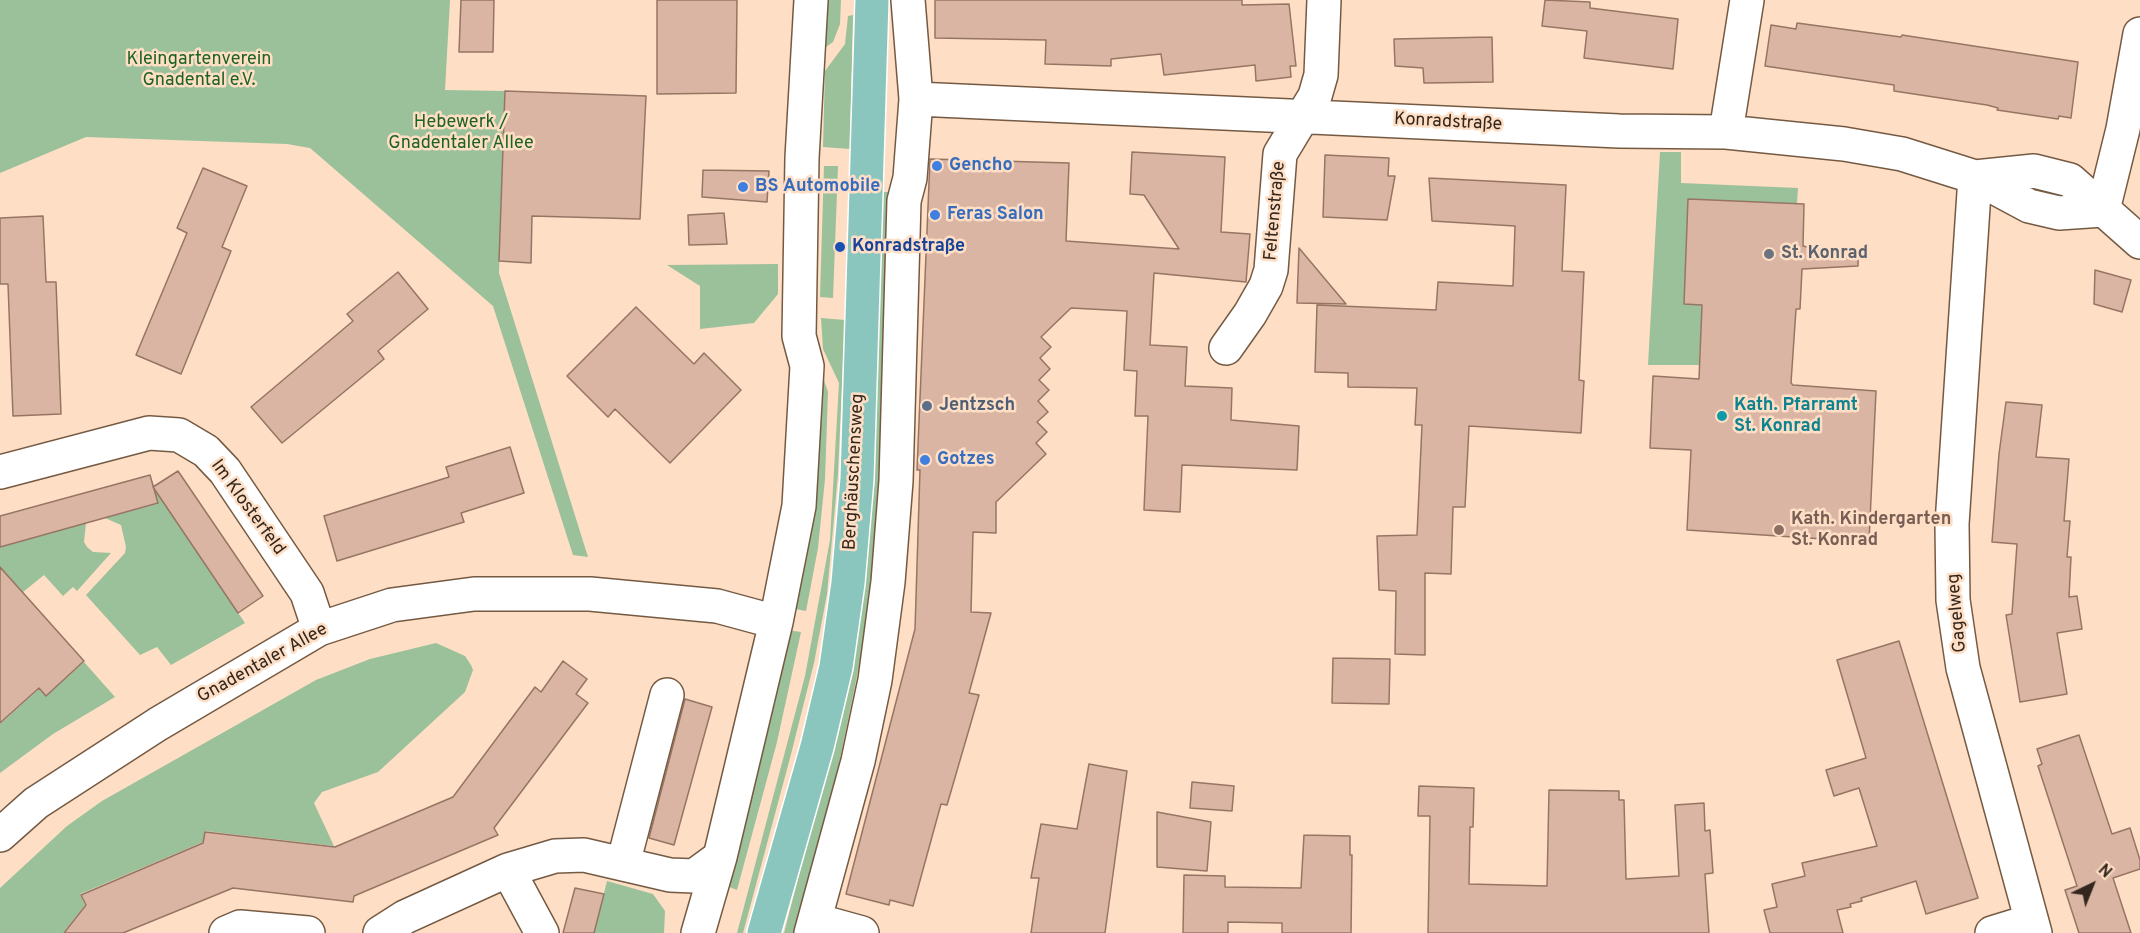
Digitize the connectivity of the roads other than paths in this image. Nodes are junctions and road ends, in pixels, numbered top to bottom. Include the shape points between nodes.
1 (811, 0) edge
2 (872, 0) edge
3 (908, 0) edge
4 (1324, 0) edge
5 (1747, 0) edge
6 (2140, 34) edge
7 (916, 99) junction
8 (1304, 116) junction
9 (1726, 132) junction
10 (1975, 177) junction
11 (2103, 210) junction
12 (2140, 242) edge
13 (1226, 348) dead end
14 (0, 472) edge
15 (776, 622) junction
16 (319, 629) junction
17 (668, 695) dead end
18 (0, 835) edge
19 (720, 857) junction
20 (623, 864) junction
21 (508, 870) junction
22 (813, 926) edge
23 (2033, 927) edge
24 (226, 933) edge
25 (308, 933) edge
26 (380, 933) edge
27 (542, 933) edge
28 (698, 933) edge
29 (764, 933) edge
30 (862, 933) edge
31 (1992, 933) edge

1 - 15 street via 802,158 799,336 807,366 799,506
2 - 29 main road, Berghäuschensweg via 857,479 848,583 836,667 817,747
3 - 7 street
4 - 8 street, Feltenstraße via 1321,75
5 - 9 street
6 - 11 street
7 - 8 street, Konradstraße
7 - 22 street via 910,178 904,201 896,481 888,582 875,680 860,749
8 - 9 street, Konradstraße via 1618,140
8 - 13 street, Feltenstraße via 1280,154 1269,278
9 - 10 street, Konradstraße via 1902,154
10 - 11 street, Konradstraße via 2034,171 2051,174 2070,180
10 - 23 street, Gagelweg via 1952,524 1953,600 1963,668
11 - 12 street, Konradstraße
14 - 16 street, Im Klosterfeld via 149,433 179,435 206,452 225,471 307,593
15 - 16 street, Gnadentaler Allee via 717,606 536,592 434,598 392,605
15 - 19 street
16 - 18 street, Gnadentaler Allee via 158,724 36,803
17 - 20 street
19 - 20 street via 694,876 670,875
19 - 28 street
20 - 21 street via 568,854
21 - 26 street via 405,917
21 - 27 street
22 - 30 street
23 - 31 street
24 - 25 street via 240,927

